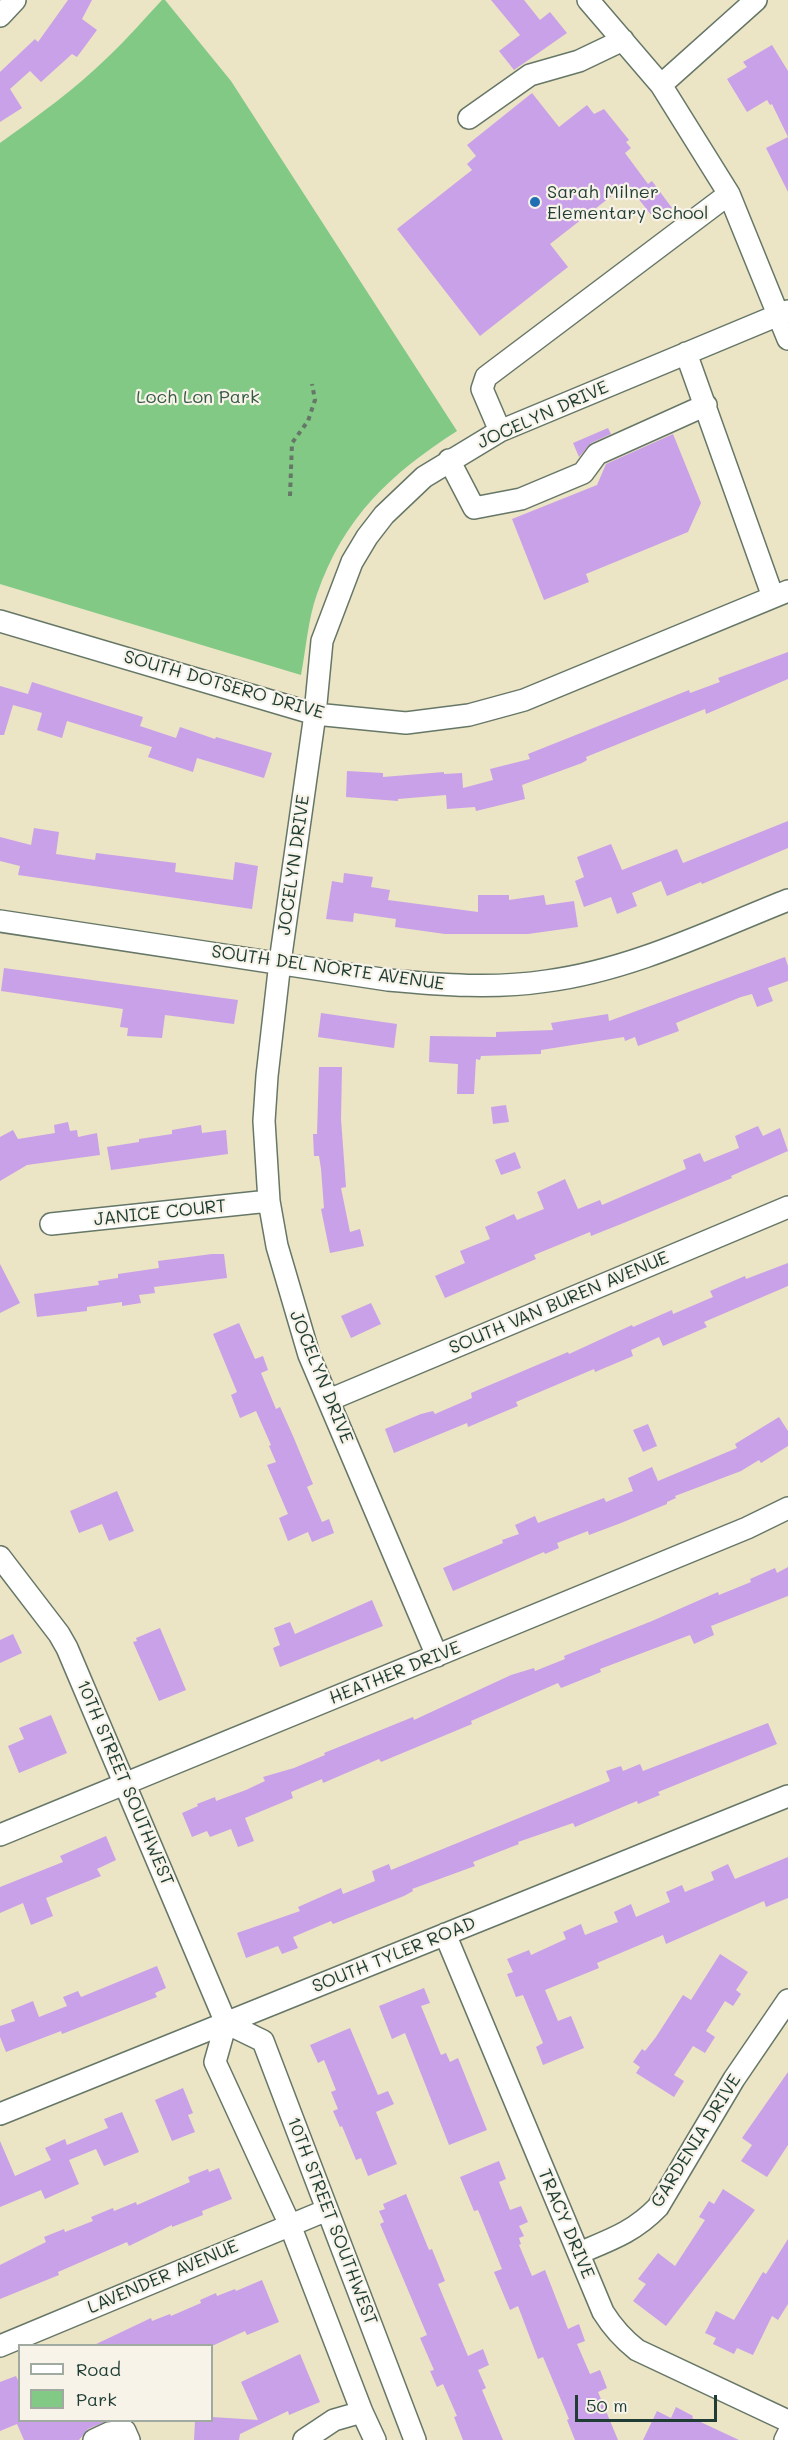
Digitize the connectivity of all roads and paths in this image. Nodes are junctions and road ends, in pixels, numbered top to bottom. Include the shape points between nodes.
1 (15, 0) edge
2 (588, 0) edge
3 (756, 0) edge
4 (0, 16) edge
5 (622, 40) junction
6 (661, 85) junction
7 (470, 118) dead end
8 (729, 194) junction
9 (783, 313) edge
10 (788, 339) edge
11 (686, 353) junction
12 (312, 384) dead end
13 (706, 405) junction
14 (500, 431) junction
15 (449, 460) junction
16 (290, 496) dead end
17 (781, 594) edge
18 (0, 621) edge
19 (315, 714) junction
20 (788, 900) edge
21 (0, 921) edge
22 (280, 962) junction
23 (269, 1201) junction
24 (788, 1207) edge
25 (51, 1224) dead end
26 (329, 1400) junction
27 (788, 1508) edge
28 (0, 1557) edge
29 (437, 1656) junction
30 (126, 1783) junction
31 (788, 1796) edge
32 (0, 1835) edge
33 (445, 1934) junction
34 (788, 2000) edge
35 (226, 2023) junction
36 (0, 2114) edge
37 (327, 2210) junction
38 (290, 2225) junction
39 (579, 2253) junction
40 (0, 2346) edge
41 (362, 2412) junction
42 (788, 2421) edge
43 (788, 2434) edge
44 (94, 2440) edge
45 (129, 2440) edge
46 (304, 2440) edge
47 (375, 2440) edge
48 (415, 2440) edge
49 (785, 2440) edge

1 - 4 street
2 - 5 street
3 - 6 street
5 - 6 street
5 - 7 street via 579,61 530,75
6 - 8 street
8 - 9 street
8 - 14 street via 486,377 482,389
9 - 10 street
9 - 11 street, JOCELYN DRIVE
11 - 13 street
11 - 14 street, JOCELYN DRIVE
12 - 16 path via 315,400 308,421 291,443
13 - 15 street via 597,454 583,473 522,499 474,508
13 - 17 street
14 - 15 street, JOCELYN DRIVE
15 - 19 street, JOCELYN DRIVE via 396,503 352,562 322,640
17 - 19 street, SOUTH DOTSERO DRIVE via 524,700 469,716 406,723
18 - 19 street, SOUTH DOTSERO DRIVE
19 - 22 street, JOCELYN DRIVE
20 - 22 street, SOUTH DEL NORTE AVENUE via 642,959 547,981 452,986
21 - 22 street, SOUTH DEL NORTE AVENUE
22 - 23 street, JOCELYN DRIVE via 264,1121
23 - 25 street, JANICE COURT
23 - 26 street, JOCELYN DRIVE via 290,1297
24 - 26 street, SOUTH VAN BUREN AVENUE
26 - 29 street, JOCELYN DRIVE
27 - 29 street, HEATHER DRIVE
28 - 30 street, 10TH STREET SOUTHWEST via 59,1634
29 - 30 street, HEATHER DRIVE
30 - 32 street, HEATHER DRIVE
30 - 35 street, 10TH STREET SOUTHWEST
31 - 33 street, SOUTH TYLER ROAD
33 - 35 street, SOUTH TYLER ROAD
33 - 39 street, TRACY DRIVE
34 - 39 street, GARDENIA DRIVE via 734,2079 658,2207 628,2233
35 - 36 street, SOUTH TYLER ROAD
35 - 37 street, 10TH STREET SOUTHWEST via 264,2041
35 - 38 street via 215,2062
37 - 38 street, LAVENDER AVENUE
37 - 48 street, 10TH STREET SOUTHWEST
38 - 40 street, LAVENDER AVENUE
38 - 41 street
39 - 42 street, TRACY DRIVE via 603,2312 624,2340 637,2350
41 - 46 street via 334,2420
41 - 47 street
43 - 49 street
44 - 45 street via 125,2431

